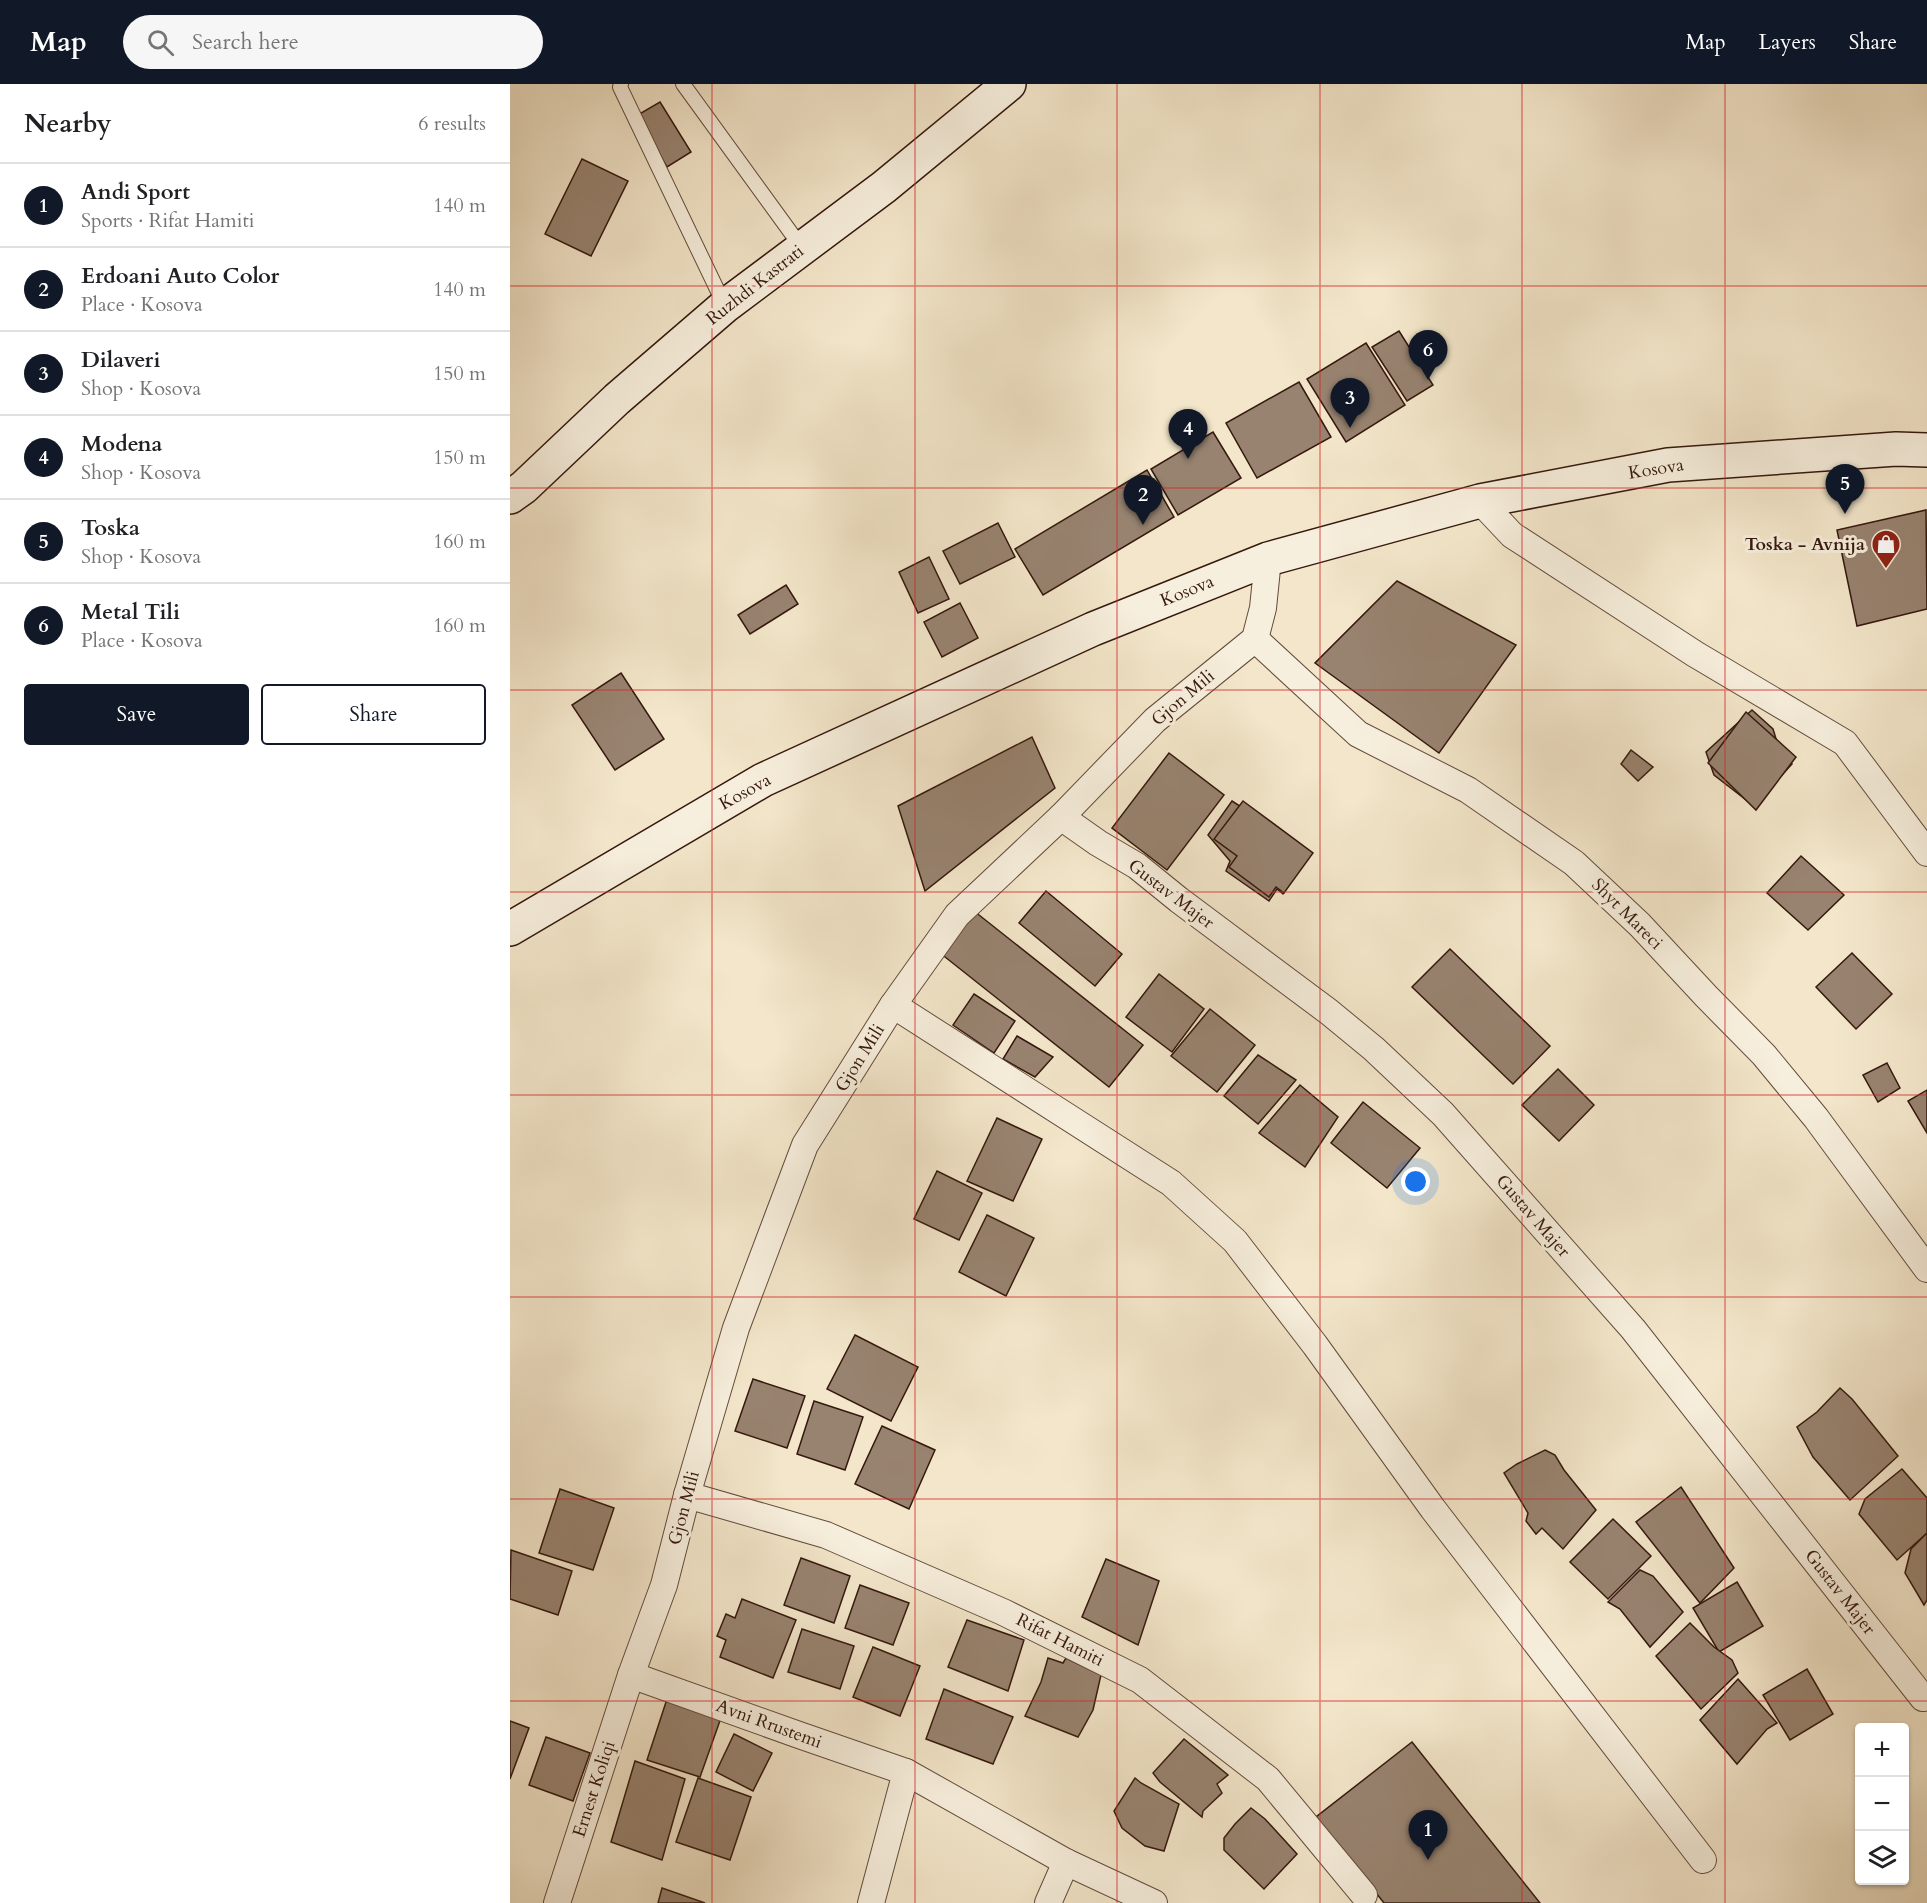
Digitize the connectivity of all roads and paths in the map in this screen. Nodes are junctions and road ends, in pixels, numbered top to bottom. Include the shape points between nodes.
1 (621, 84) edge
2 (683, 84) edge
3 (1009, 84) edge
4 (802, 248) junction
5 (725, 306) junction
6 (1927, 450) edge
7 (510, 497) edge
8 (1480, 501) junction
9 (1268, 559) junction
10 (1255, 639) junction
11 (1061, 817) junction
12 (1927, 853) edge
13 (510, 929) edge
14 (893, 1005) junction
15 (1927, 1269) edge
16 (687, 1495) junction
17 (632, 1675) junction
18 (1923, 1698) dead end
19 (906, 1772) junction
20 (1703, 1860) dead end
21 (1066, 1862) junction
22 (1364, 1894) dead end
23 (557, 1903) edge
24 (871, 1903) edge
25 (1048, 1903) edge
26 (1154, 1903) edge

1 - 5 lane
2 - 4 lane
3 - 4 street, Ruzhdi Kastrati via 884,187
4 - 5 street, Ruzhdi Kastrati
5 - 7 street, Ruzhdi Kastrati
6 - 8 street, Kosova via 1668,465
8 - 9 street, Kosova
8 - 12 street via 1512,535 1695,654 1845,744
9 - 10 street
9 - 13 street, Kosova via 1093,629 763,780
10 - 11 street, Gjon Mili via 1155,720
10 - 15 street, Shyt Mareci via 1358,734 1468,790 1582,871 1640,925 1764,1054
11 - 14 street, Gjon Mili via 957,915
11 - 18 street, Gustav Majer via 1137,866 1329,1012 1443,1114 1633,1329
14 - 16 street, Gjon Mili via 805,1145 736,1328
14 - 20 street via 1171,1183 1235,1240 1433,1509
16 - 17 street, Gjon Mili via 664,1585
16 - 22 street, Rifat Hamiti via 826,1535 1003,1612 1140,1680 1268,1779
17 - 19 street, Avni Rrustemi
17 - 23 street, Ernest Koliqi
19 - 21 street, Avni Rrustemi
19 - 24 street
21 - 25 street
21 - 26 street, Avni Rrustemi

